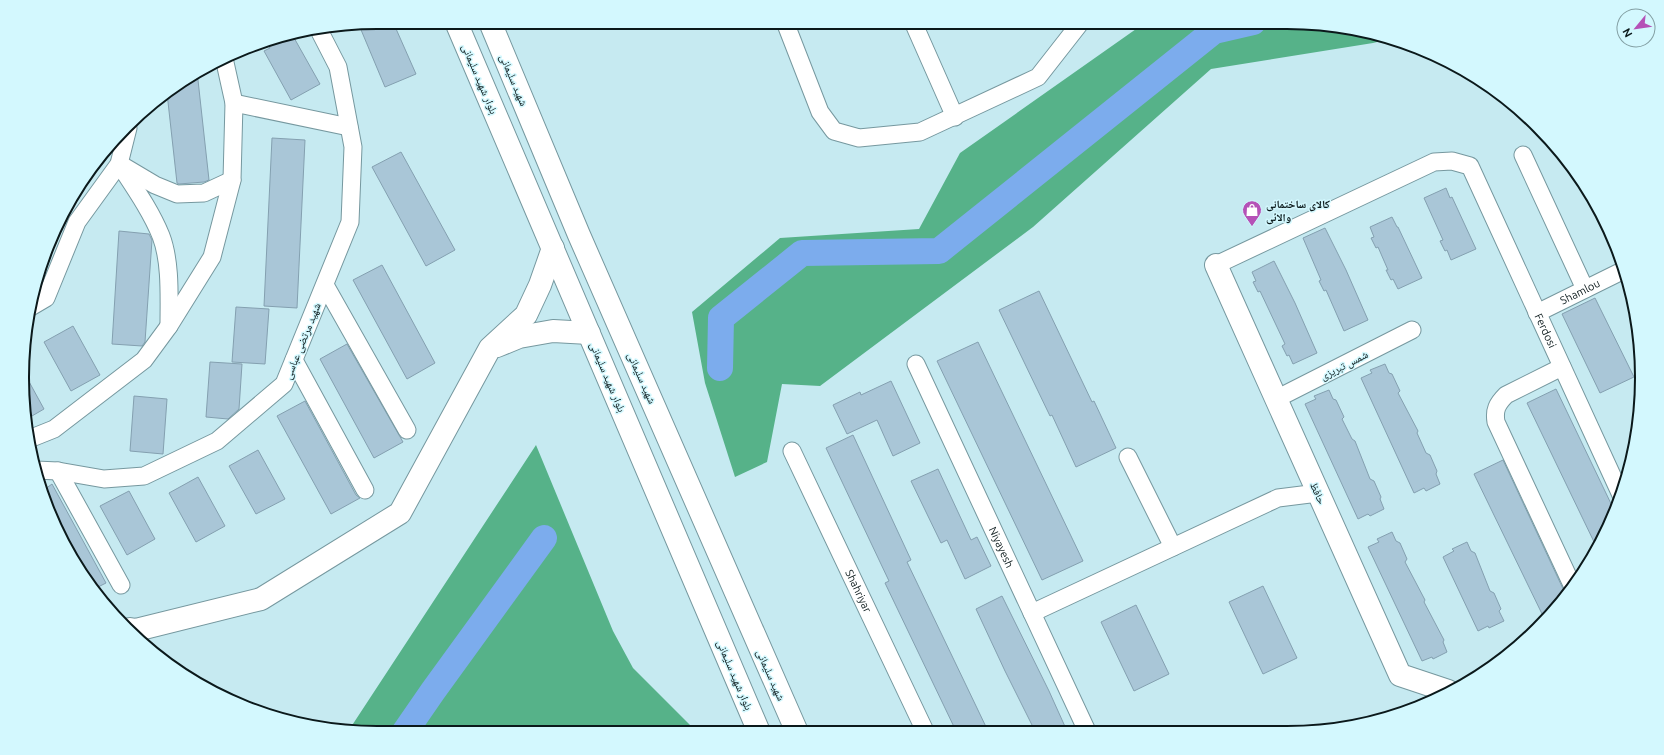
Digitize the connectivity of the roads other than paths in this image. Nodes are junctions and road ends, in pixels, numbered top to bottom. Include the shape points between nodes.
1 (459, 29) edge
2 (493, 29) edge
3 (788, 29) edge
4 (916, 29) edge
5 (1071, 29) edge
6 (321, 34) edge
7 (225, 64) edge
8 (234, 103) junction
9 (955, 117) junction
10 (349, 127) junction
11 (126, 136) edge
12 (1523, 154) dead end
13 (119, 164) junction
14 (232, 180) junction
15 (553, 248) junction
16 (1216, 265) joint
17 (1619, 272) edge
18 (325, 284) junction
19 (1585, 289) junction
20 (38, 303) edge
21 (1537, 313) junction
22 (169, 326) junction
23 (1412, 330) dead end
24 (589, 333) junction
25 (490, 348) junction
26 (294, 360) junction
27 (916, 364) dead end
28 (1562, 367) junction
29 (1276, 399) junction
30 (407, 430) dead end
31 (35, 437) edge
32 (792, 451) dead end
33 (1128, 457) dead end
34 (42, 470) edge
35 (58, 471) junction
36 (1618, 488) edge
37 (365, 490) dead end
38 (1318, 493) junction
39 (1173, 547) junction
40 (1569, 581) edge
41 (121, 585) dead end
42 (1032, 613) junction
43 (137, 630) edge
44 (1443, 689) edge
45 (788, 711) junction
46 (757, 726) edge
47 (762, 726) edge
48 (794, 726) edge
49 (923, 726) edge
50 (1084, 726) edge

1 - 15 main road, بلوار شهید سلیمانی
2 - 45 main road, شهید سلیمانی via 582,242
3 - 9 street via 820,112 834,131 859,138 920,132
4 - 9 street
5 - 9 street via 1038,77
6 - 10 street, شهید مرتضی عباسی via 338,67
7 - 8 street
8 - 10 street
8 - 14 street
10 - 18 street, شهید مرتضی عباسی via 353,147 350,222
11 - 13 street
12 - 19 street
13 - 14 street via 156,186 177,194 204,193
13 - 20 street via 77,222 46,298
13 - 22 street via 141,198 161,237 169,275
14 - 22 street via 212,257
15 - 24 main road, بلوار شهید سلیمانی
15 - 25 main road via 526,314
16 - 21 street, Ferdosi via 1434,162 1452,161 1470,166
16 - 29 main road, حافظ
17 - 19 street, Shamlou
18 - 26 street, شهید مرتضی عباسی
18 - 30 street
19 - 21 street, Shamlou
21 - 28 street, Ferdosi
22 - 31 street via 144,360 54,430
23 - 29 street, شمس تبریزی
24 - 25 main road via 553,331 519,337
24 - 46 main road, بلوار شهید سلیمانی
25 - 43 main road via 400,513 261,599
26 - 35 street, شهید مرتضی عباسی via 284,384 217,441 144,476 104,479
26 - 37 street
27 - 42 street, Niyayesh
28 - 36 street, Ferdosi
28 - 40 street via 1506,395 1499,401 1495,413 1496,422
29 - 38 main road, حافظ
32 - 49 street, Shahriyar
33 - 39 street
34 - 35 street, شهید مرتضی عباسی
35 - 41 street
38 - 39 street via 1278,498
38 - 44 main road, حافظ via 1400,675
39 - 42 street
42 - 50 street, Niyayesh
45 - 47 main road
45 - 48 main road, شهید سلیمانی

